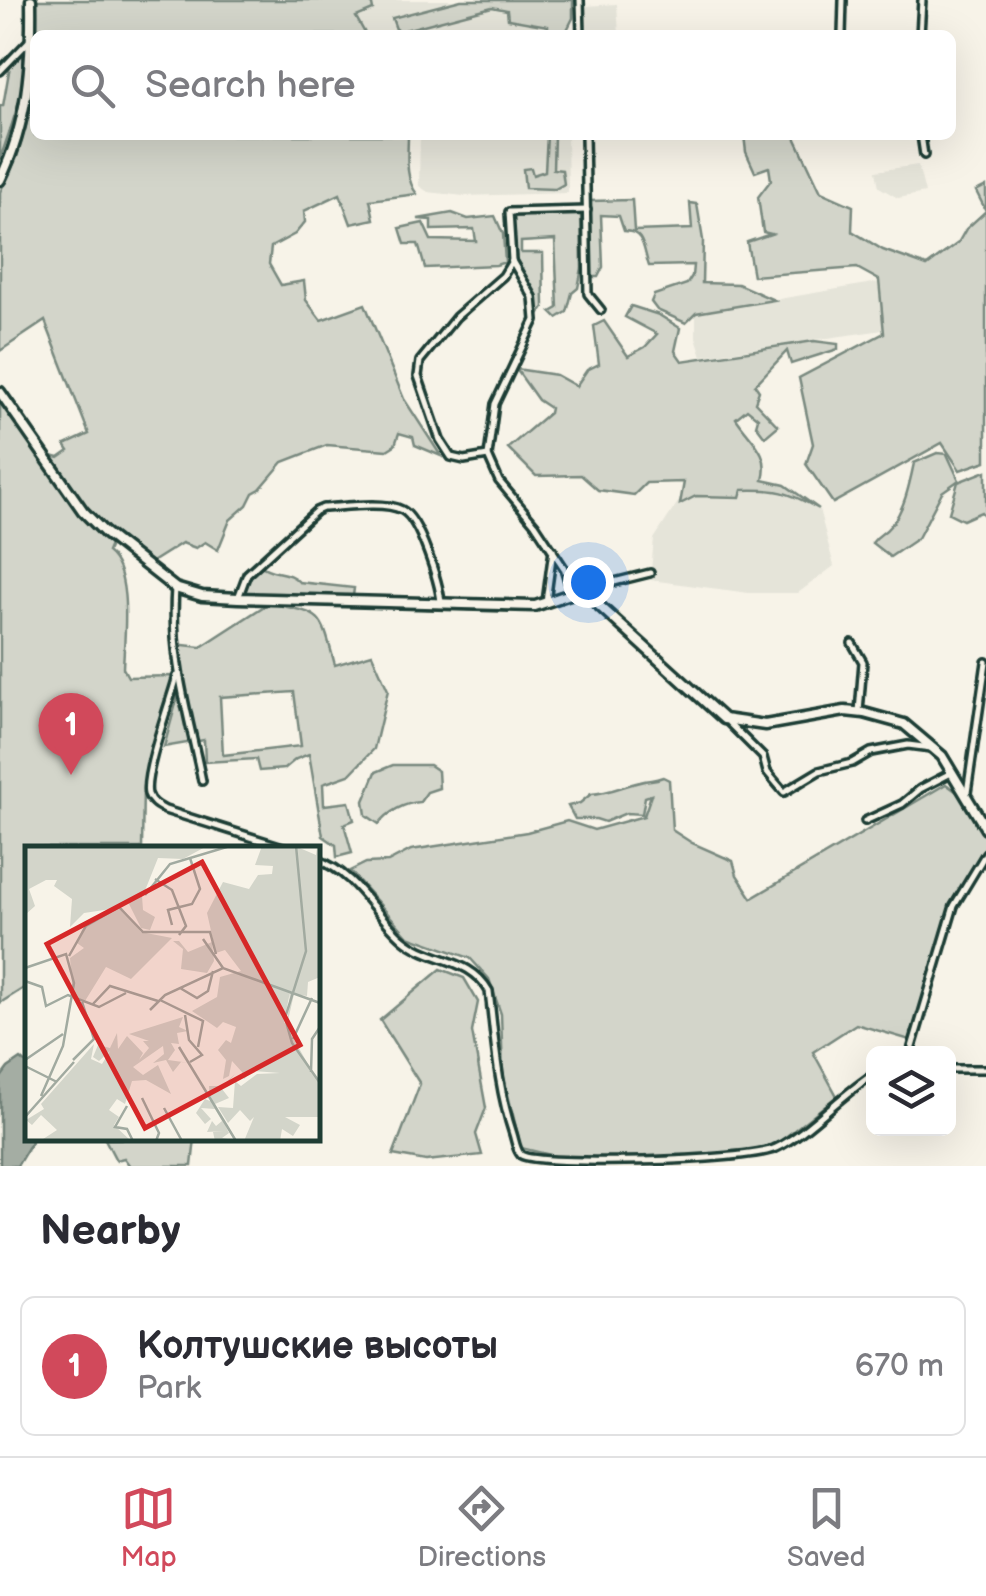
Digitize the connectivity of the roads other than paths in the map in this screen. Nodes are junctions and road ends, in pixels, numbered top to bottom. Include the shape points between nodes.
1 (31, 0) edge
2 (580, 0) edge
3 (842, 0) edge
4 (922, 0) edge
5 (31, 30) edge
6 (581, 30) edge
7 (842, 30) edge
8 (920, 30) edge
9 (30, 36) edge
10 (30, 45) edge
11 (0, 71) edge
12 (584, 140) edge
13 (922, 140) edge
14 (924, 155) dead end
15 (0, 180) edge
16 (587, 210) junction
17 (512, 261) junction
18 (601, 310) dead end
19 (0, 392) edge
20 (488, 456) junction
21 (553, 550) junction
22 (650, 573) dead end
23 (175, 588) junction
24 (582, 590) junction
25 (572, 594) junction
26 (238, 598) junction
27 (441, 602) junction
28 (546, 604) junction
29 (852, 643) dead end
30 (986, 662) edge
31 (177, 676) junction
32 (859, 712) junction
33 (724, 719) junction
34 (934, 748) junction
35 (954, 772) junction
36 (202, 781) dead end
37 (967, 796) junction
38 (865, 822) dead end
39 (986, 829) edge
40 (280, 846) edge
41 (986, 853) edge
42 (320, 861) edge
43 (912, 1046) edge
44 (986, 1068) edge
45 (956, 1069) edge
46 (866, 1080) edge
47 (594, 1166) edge
48 (594, 1166) edge

1 - 5 street
2 - 6 street
3 - 7 street
4 - 8 street
9 - 11 street
10 - 15 street via 24,114
12 - 16 street
13 - 14 street
16 - 17 street via 509,212
16 - 18 street via 588,294
17 - 20 street via 533,297 535,320 494,404
17 - 20 street via 420,361 418,376 447,452 457,460
19 - 23 street via 83,511
20 - 21 street via 499,481
21 - 25 street
21 - 28 street
22 - 24 street
23 - 26 street
23 - 31 street
24 - 25 street
24 - 33 street
25 - 28 street
26 - 27 street
26 - 27 street via 247,574 316,511 388,507 410,516
27 - 28 street
29 - 32 street via 863,662
30 - 37 street
31 - 36 street
31 - 40 street via 149,798 166,810
32 - 33 street via 765,725
32 - 34 street via 904,724
33 - 34 street via 763,757 784,792 871,752
34 - 35 street
35 - 37 street
35 - 38 street
37 - 39 street
41 - 43 street via 954,906
42 - 48 street via 342,872 406,942 480,976 489,991 502,1097 519,1154 531,1163
44 - 45 street
46 - 47 street via 778,1147 702,1162

